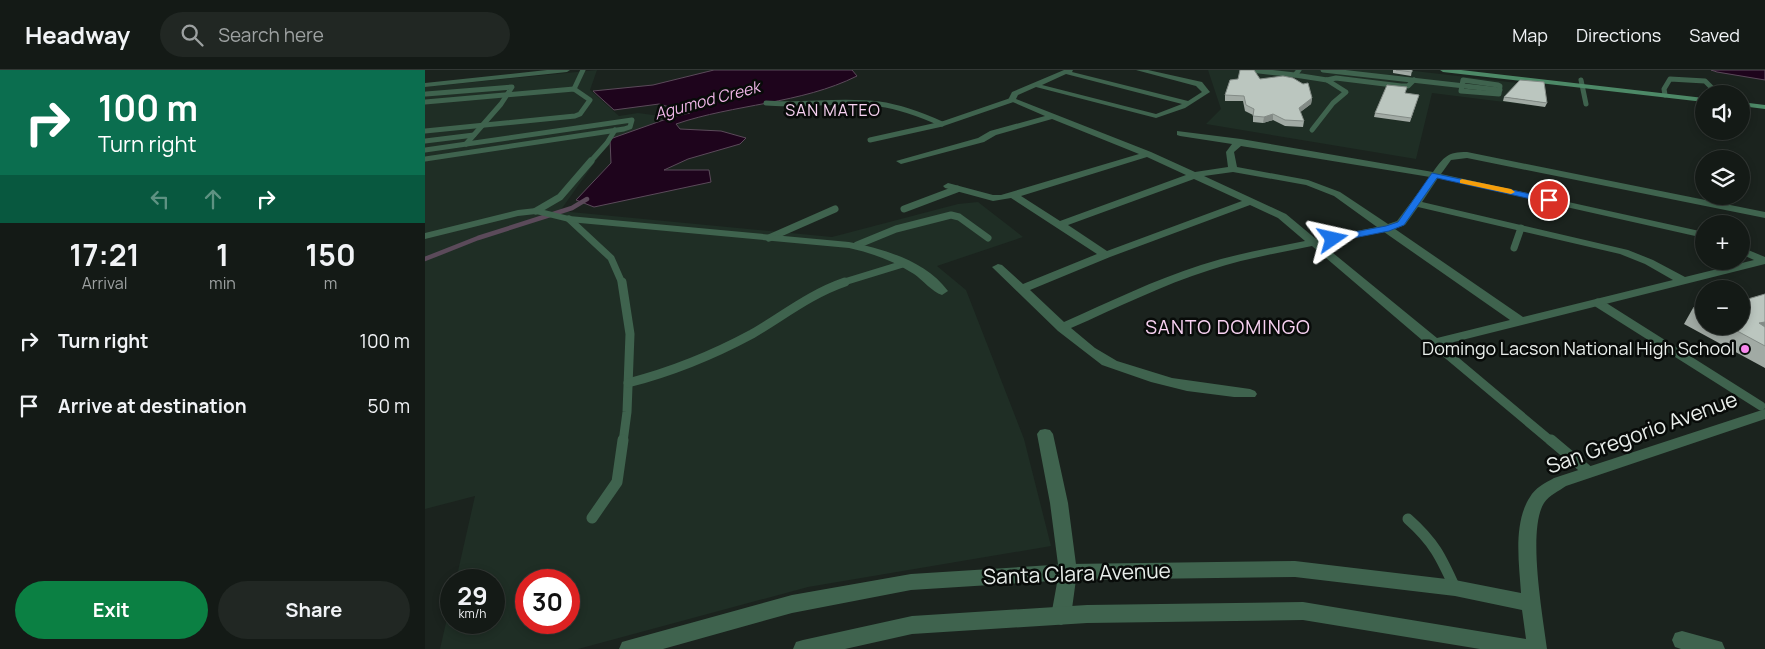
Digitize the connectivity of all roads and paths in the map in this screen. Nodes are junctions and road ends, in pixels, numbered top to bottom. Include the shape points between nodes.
1 (567, 70) edge
2 (583, 70) edge
3 (1139, 70) edge
4 (1250, 70) edge
5 (1299, 70) edge
6 (1323, 70) edge
7 (1443, 70) edge
8 (1492, 70) edge
9 (1068, 71) edge
10 (1479, 72) edge
11 (1295, 75) junction
12 (1327, 80) junction
13 (1414, 80) junction
14 (1581, 83) junction
15 (425, 85) edge
16 (1035, 85) junction
17 (1461, 85) junction
18 (1709, 85) edge
19 (574, 89) junction
20 (1665, 92) junction
21 (425, 93) edge
22 (1695, 94) edge
23 (507, 96) junction
24 (1695, 98) edge
25 (1750, 99) edge
26 (1012, 100) junction
27 (1765, 101) edge
28 (425, 102) edge
29 (766, 103) dead end
30 (1188, 103) junction
31 (1586, 104) dead end
32 (1750, 105) edge
33 (1765, 107) edge
34 (1053, 116) junction
35 (942, 124) junction
36 (483, 125) junction
37 (615, 130) junction
38 (1312, 130) dead end
39 (425, 131) edge
40 (1179, 133) dead end
41 (474, 135) junction
42 (425, 140) edge
43 (870, 140) dead end
44 (1241, 142) junction
45 (466, 144) junction
46 (425, 150) edge
47 (1148, 154) junction
48 (425, 159) edge
49 (901, 161) dead end
50 (1233, 169) junction
51 (1197, 175) junction
52 (1435, 175) junction
53 (953, 187) joint
54 (1013, 196) junction
55 (1252, 201) junction
56 (1415, 203) junction
57 (835, 209) dead end
58 (904, 209) dead end
59 (537, 212) junction
60 (1765, 216) edge
61 (567, 218) junction
62 (1059, 225) junction
63 (1521, 228) junction
64 (1389, 229) junction
65 (1695, 233) edge
66 (425, 236) edge
67 (769, 238) junction
68 (987, 238) dead end
69 (1315, 242) junction
70 (857, 245) junction
71 (1515, 248) dead end
72 (1750, 254) edge
73 (1107, 255) junction
74 (1765, 261) edge
75 (903, 264) junction
76 (998, 267) dead end
77 (1684, 282) junction
78 (1022, 289) junction
79 (942, 291) dead end
80 (1598, 303) junction
81 (1521, 322) junction
82 (1063, 327) junction
83 (1434, 343) junction
84 (628, 383) junction
85 (1250, 394) dead end
86 (1763, 410) edge
87 (1045, 434) dead end
88 (1589, 472) junction
89 (592, 518) dead end
90 (1408, 519) dead end
91 (1068, 572) junction
92 (1455, 588) junction
93 (1531, 603) junction
94 (1061, 616) junction
95 (1681, 640) dead end
96 (629, 649) edge
97 (803, 649) edge
98 (1529, 649) edge
99 (1537, 649) edge
100 (1715, 649) edge

1 - 15 street
2 - 19 lane
3 - 30 street via 1199,84 1205,89 1204,95
4 - 11 lane
5 - 11 lane
6 - 13 lane
7 - 10 main road
8 - 14 main road
9 - 16 street
9 - 30 street
10 - 14 main road
11 - 12 lane
12 - 13 lane via 1336,78 1408,86
12 - 38 lane via 1345,92
13 - 17 lane
14 - 20 main road
14 - 31 lane
16 - 26 street via 1015,94
16 - 30 street via 1151,116 1164,115
17 - 17 lane via 1460,90 1465,92 1498,95 1500,90 1500,86 1494,84 1463,80
18 - 20 lane via 1705,81 1677,78 1670,80
19 - 23 lane
19 - 36 lane via 590,100 581,114
20 - 22 main road
20 - 24 main road
21 - 23 lane via 512,87
23 - 28 lane
23 - 36 lane
25 - 27 main road
26 - 34 street
26 - 35 lane
29 - 35 lane via 879,104 904,109
32 - 33 main road
34 - 47 street
34 - 49 street via 993,133 981,140
35 - 43 lane
36 - 39 lane
36 - 41 lane
37 - 45 lane via 630,127 632,120
37 - 48 lane
37 - 59 lane via 560,197
40 - 44 street
41 - 42 lane
41 - 45 lane
44 - 50 street via 1230,152
44 - 52 street
45 - 46 lane
47 - 51 street
47 - 54 street
50 - 51 street
50 - 64 street via 1319,186 1337,194
51 - 55 street
51 - 62 street
52 - 56 street
52 - 60 street via 1448,158 1467,155
52 - 65 street
53 - 54 street via 993,198
53 - 58 lane
54 - 62 street
55 - 69 street via 1282,216
55 - 73 street
56 - 63 street
56 - 64 street via 1401,223
57 - 67 lane
59 - 61 street
59 - 66 street via 497,217
61 - 67 street
61 - 84 lane via 611,258 622,281 630,334
62 - 73 street
63 - 71 lane
63 - 77 street via 1624,252
64 - 69 street
64 - 81 street
67 - 70 street
68 - 70 lane via 959,217 951,216 896,229
69 - 82 street via 1206,267
69 - 83 street
70 - 75 street
72 - 74 street
73 - 78 street
74 - 77 street
75 - 79 street via 921,272
75 - 84 lane via 830,287 731,343 678,368
76 - 78 street
77 - 80 street
78 - 82 street
80 - 81 street
80 - 86 lane
81 - 83 street
82 - 85 street via 1106,361 1144,376 1219,392
83 - 88 lane
84 - 89 lane via 617,482
86 - 88 street, San Gregorio Avenue
87 - 91 street
88 - 93 street, San Gregorio Avenue via 1560,482 1546,490 1537,501 1528,546
90 - 92 lane via 1440,554
91 - 92 street, Santa Clara Avenue via 1295,569
91 - 94 street
91 - 96 street, Santa Clara Avenue via 911,582 792,604
92 - 93 street, Santa Clara Avenue
93 - 99 street, San Gregorio Avenue
94 - 97 street via 912,625
94 - 98 street via 1303,611
95 - 100 street

